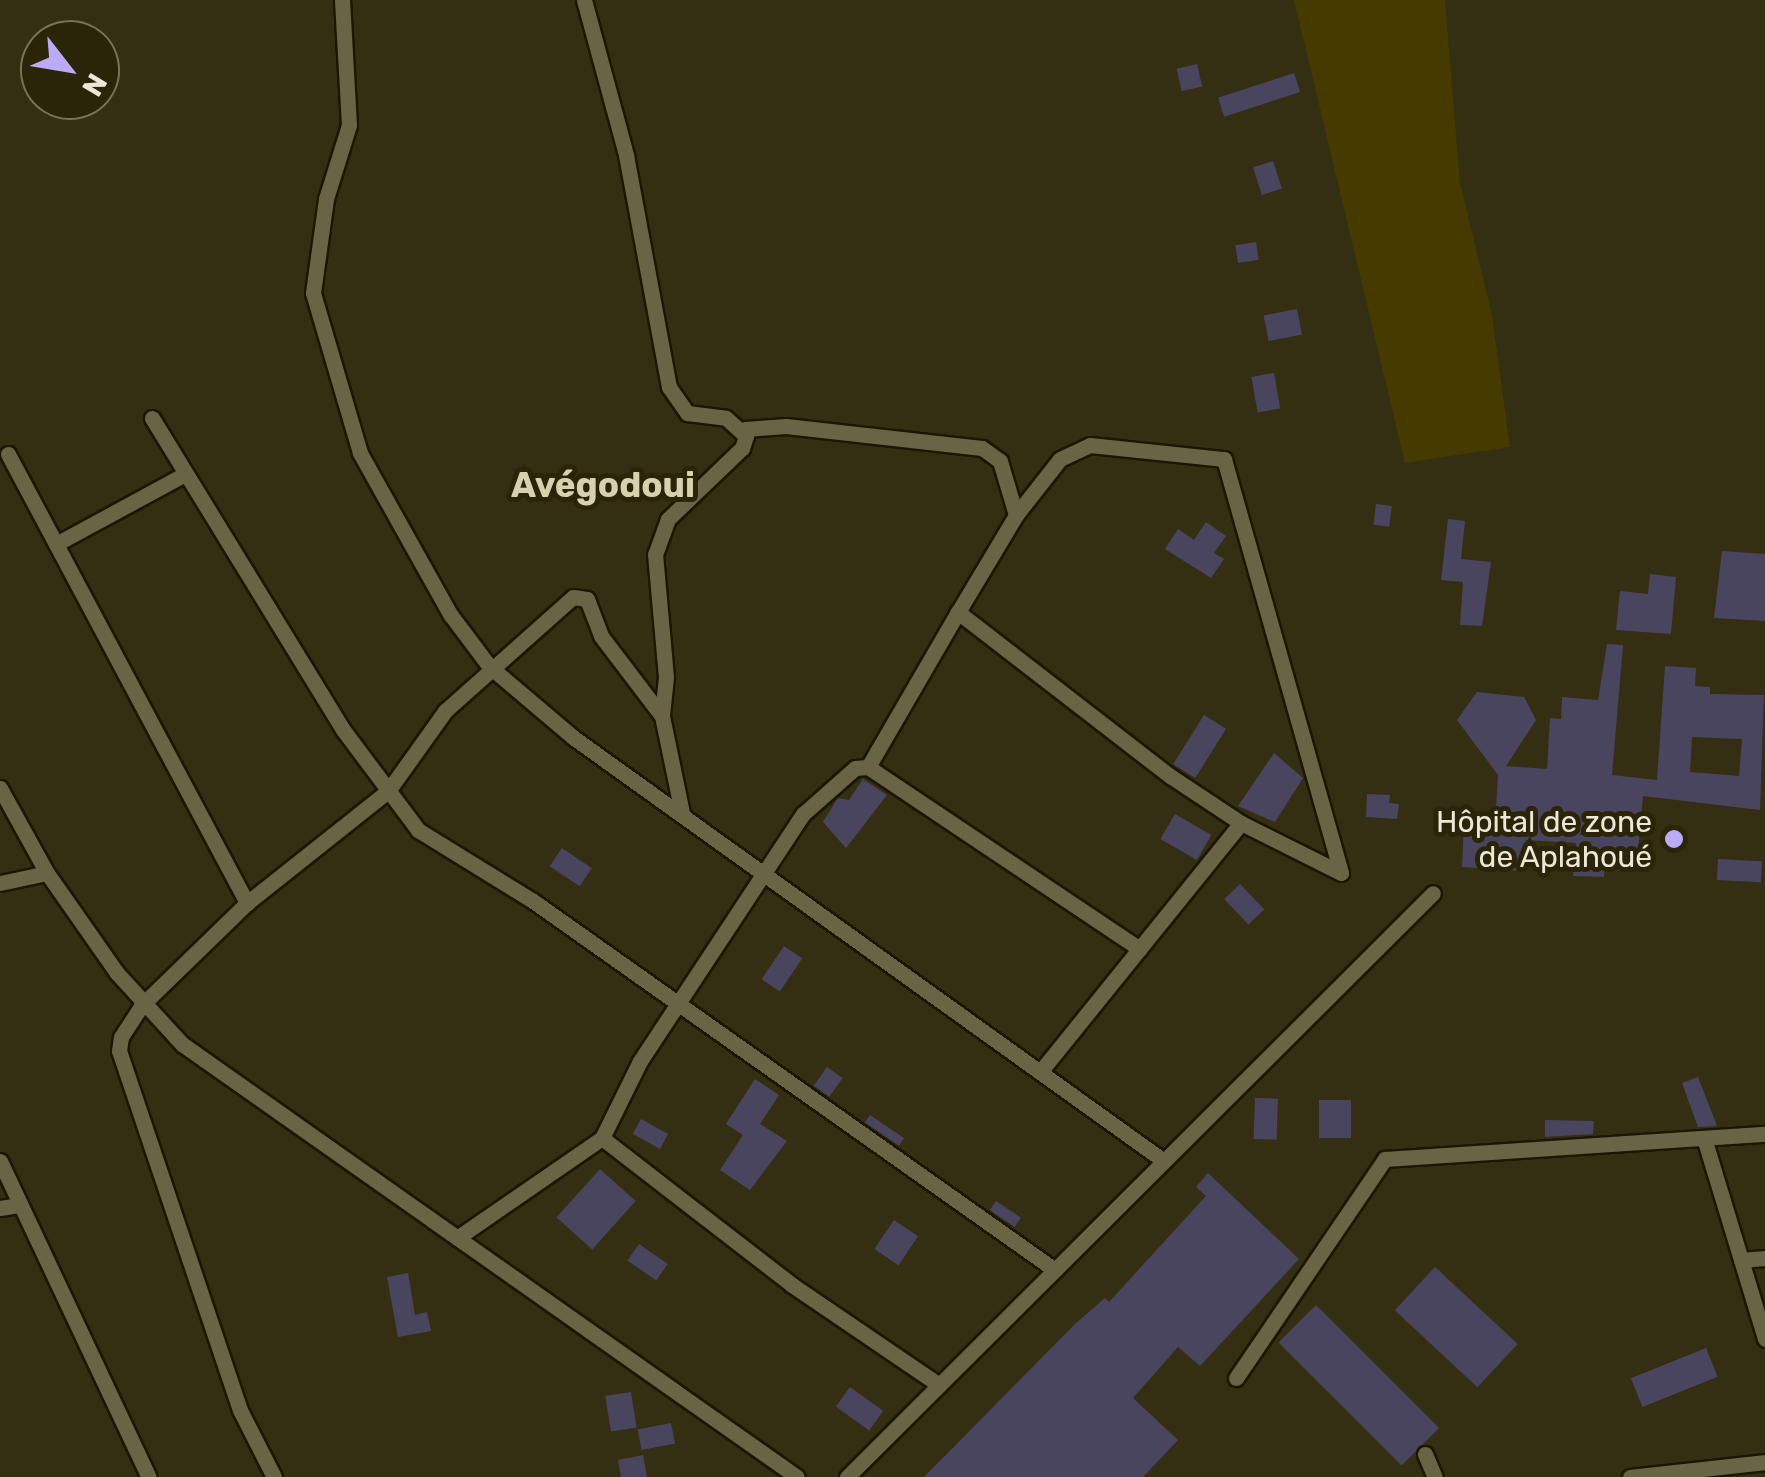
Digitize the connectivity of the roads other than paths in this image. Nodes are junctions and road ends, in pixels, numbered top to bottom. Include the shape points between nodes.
1 (342, 0) edge
2 (584, 0) edge
3 (152, 418) dead end
4 (744, 429) junction
5 (8, 454) dead end
6 (185, 474) junction
7 (1016, 515) junction
8 (56, 544) junction
9 (958, 612) junction
10 (489, 666) junction
11 (662, 716) junction
12 (868, 767) junction
13 (0, 788) edge
14 (388, 791) junction
15 (682, 813) junction
16 (1241, 823) junction
17 (48, 873) junction
18 (766, 879) junction
19 (0, 884) edge
20 (1432, 893) dead end
21 (247, 903) junction
22 (1140, 949) junction
23 (141, 1006) junction
24 (678, 1006) junction
25 (1040, 1072) junction
26 (1765, 1134) edge
27 (602, 1138) junction
28 (1704, 1138) junction
29 (0, 1161) edge
30 (1164, 1161) junction
31 (20, 1205) junction
32 (0, 1208) edge
33 (457, 1238) junction
34 (1765, 1258) edge
35 (1742, 1260) junction
36 (1055, 1270) junction
37 (1765, 1339) edge
38 (1236, 1378) dead end
39 (939, 1385) junction
40 (1425, 1454) dead end
41 (1765, 1462) edge
42 (149, 1477) edge
43 (274, 1477) edge
44 (796, 1477) edge
45 (847, 1477) edge
46 (1435, 1477) edge
47 (1630, 1477) edge

1 - 10 street via 348,124 326,199 312,293 360,452 450,614
2 - 4 street via 626,155 669,387 687,413 726,418
3 - 6 street
4 - 7 street via 804,428 982,448 1000,461
4 - 11 street via 742,448 689,495 659,534 653,585 666,678
5 - 8 street
6 - 8 street
6 - 14 street
7 - 9 street
7 - 16 street via 1072,448 1224,460 1341,873
8 - 21 street
9 - 12 street
9 - 16 street
10 - 11 street via 583,596 601,636
10 - 14 street via 412,748
10 - 15 street via 574,738
11 - 15 street
12 - 18 street via 844,774 803,814
12 - 22 street
13 - 17 street
14 - 21 street
14 - 24 street via 418,830 533,901
15 - 18 street
16 - 22 street
17 - 19 street
17 - 23 street
18 - 24 street
18 - 25 street
20 - 30 street
21 - 23 street
22 - 25 street
23 - 33 street via 182,1044
23 - 43 street via 120,1036 119,1052 240,1410
24 - 27 street via 640,1061
24 - 36 street
25 - 30 street
26 - 28 street
27 - 33 street
27 - 39 street via 792,1285
28 - 35 street
28 - 38 street via 1384,1159
29 - 31 street
30 - 36 street
31 - 32 street
31 - 42 street
33 - 44 street
34 - 35 street
35 - 37 street
36 - 39 street
39 - 45 street
40 - 46 street
41 - 47 street

